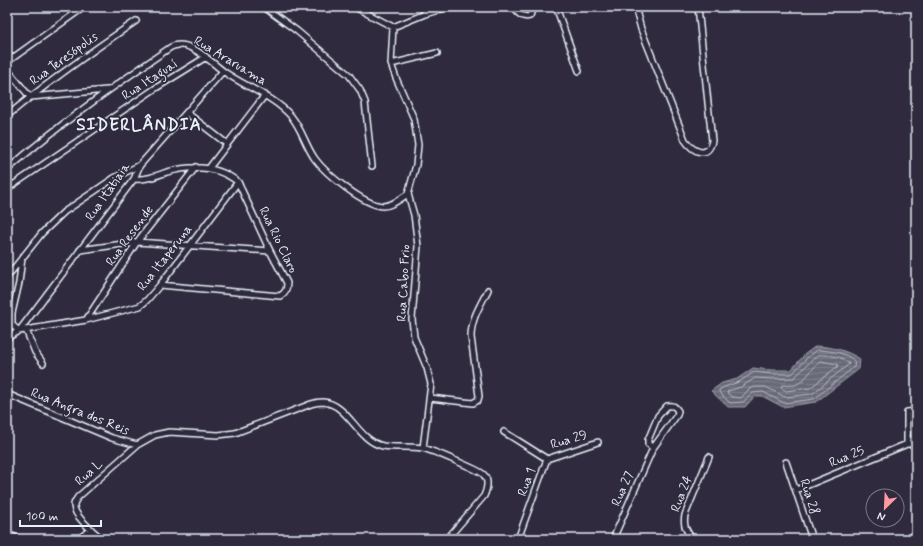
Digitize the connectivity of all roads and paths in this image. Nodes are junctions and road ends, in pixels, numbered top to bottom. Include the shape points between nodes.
1 (84, 7) edge
2 (264, 7) edge
3 (355, 7) edge
4 (424, 7) edge
5 (448, 7) edge
6 (513, 7) edge
7 (533, 7) edge
8 (556, 7) edge
9 (635, 7) edge
10 (698, 7) edge
11 (424, 14) junction
12 (136, 21) dead end
13 (393, 27) junction
14 (437, 53) dead end
15 (206, 57) junction
16 (7, 62) edge
17 (391, 64) junction
18 (7, 69) edge
19 (223, 71) junction
20 (579, 71) dead end
21 (108, 90) junction
22 (265, 95) junction
23 (30, 98) junction
24 (187, 113) junction
25 (7, 116) edge
26 (227, 144) junction
27 (140, 165) junction
28 (372, 166) dead end
29 (196, 167) junction
30 (209, 168) junction
31 (7, 170) edge
32 (134, 179) junction
33 (238, 182) junction
34 (7, 189) edge
35 (408, 194) junction
36 (137, 242) junction
37 (189, 245) junction
38 (80, 250) junction
39 (270, 251) junction
40 (22, 258) junction
41 (7, 277) edge
42 (160, 285) junction
43 (488, 290) dead end
44 (86, 320) junction
45 (26, 330) junction
46 (19, 331) junction
47 (7, 338) edge
48 (43, 363) dead end
49 (7, 394) edge
50 (430, 398) junction
51 (916, 411) edge
52 (504, 432) dead end
53 (598, 442) dead end
54 (907, 444) junction
55 (916, 444) edge
56 (137, 445) junction
57 (423, 448) junction
58 (653, 448) junction
59 (709, 457) dead end
60 (547, 458) junction
61 (786, 462) dead end
62 (796, 490) junction
63 (91, 529) junction
64 (7, 534) edge
65 (19, 539) edge
66 (79, 539) edge
67 (102, 539) edge
68 (447, 539) edge
69 (518, 539) edge
70 (613, 539) edge
71 (692, 539) edge
72 (812, 539) edge

1 - 16 street
2 - 28 street via 297,30 349,75 360,90 365,102
3 - 13 street
4 - 11 street
5 - 11 street
6 - 7 street via 526,17 530,16
8 - 20 street
9 - 10 street via 641,29 685,140 689,147 702,152 710,147 712,141
11 - 13 street
12 - 23 street, Rua Teresópolis
13 - 17 street
14 - 17 street
15 - 19 street, Rua Araruama
15 - 21 street, Rua Araruama via 191,47 171,47
15 - 34 street, Rua Itaguaí
17 - 35 street via 414,118 418,145 416,165
18 - 23 street
19 - 22 street, Rua Araruama
19 - 24 street, Rua Itatiaia
21 - 23 street
21 - 31 street, Rua Araruama via 49,134
22 - 26 street
22 - 35 street, Rua Araruama via 290,116 315,159 339,184 374,204 384,206
23 - 25 street, Rua Teresópolis
24 - 26 street
24 - 27 street, Rua Itatiaia
26 - 30 street
27 - 32 street, Rua Itatiaia
27 - 40 street via 114,178 64,212 42,233
29 - 30 street
29 - 32 street via 146,179
29 - 36 street, Rua Resende
30 - 33 street
32 - 38 street, Rua Itatiaia
33 - 37 street, Rua Itaperuna
33 - 39 street, Rua Rio Claro
35 - 50 street, Rua Cabo Frio via 418,246 412,319 414,337 431,384
36 - 37 street
36 - 38 street
36 - 44 street, Rua Resende
37 - 39 street
37 - 42 street, Rua Itaperuna
38 - 46 street, Rua Itatiaia
39 - 42 street, Rua Rio Claro via 287,283 285,293 280,296
40 - 41 street
40 - 46 street via 12,317 12,325
42 - 44 street, Rua Itaperuna via 140,306
43 - 50 street via 471,327 478,400 473,403
44 - 45 street, Rua Itaperuna
45 - 46 street, Rua Itaperuna
45 - 48 street via 35,352
46 - 47 street, Rua Itaperuna
49 - 56 street, Rua Angra dos Reis via 112,438
50 - 57 street, Rua Cabo Frio
51 - 54 street via 907,412 906,415
52 - 60 street, Rua 1
53 - 60 street, Rua 29
54 - 55 street, Rua 25
54 - 62 street, Rua 25
56 - 57 street, Rua Angra dos Reis via 155,435 170,432 218,435 235,433 322,402 332,404 343,412 367,438 379,445
56 - 63 street, Rua L via 75,502 75,512
57 - 68 street, Rua Angra dos Reis via 476,469 484,474 488,482 484,496
58 - 58 street, Rua 27 via 648,444 648,440 658,416 667,406 676,407 677,415
58 - 70 street, Rua 27
59 - 71 street, Rua 24 via 685,515 685,529
60 - 69 street, Rua 1
61 - 62 street, Rua 28
62 - 72 street, Rua 28
63 - 66 street
63 - 67 street, Rua L
64 - 65 street

